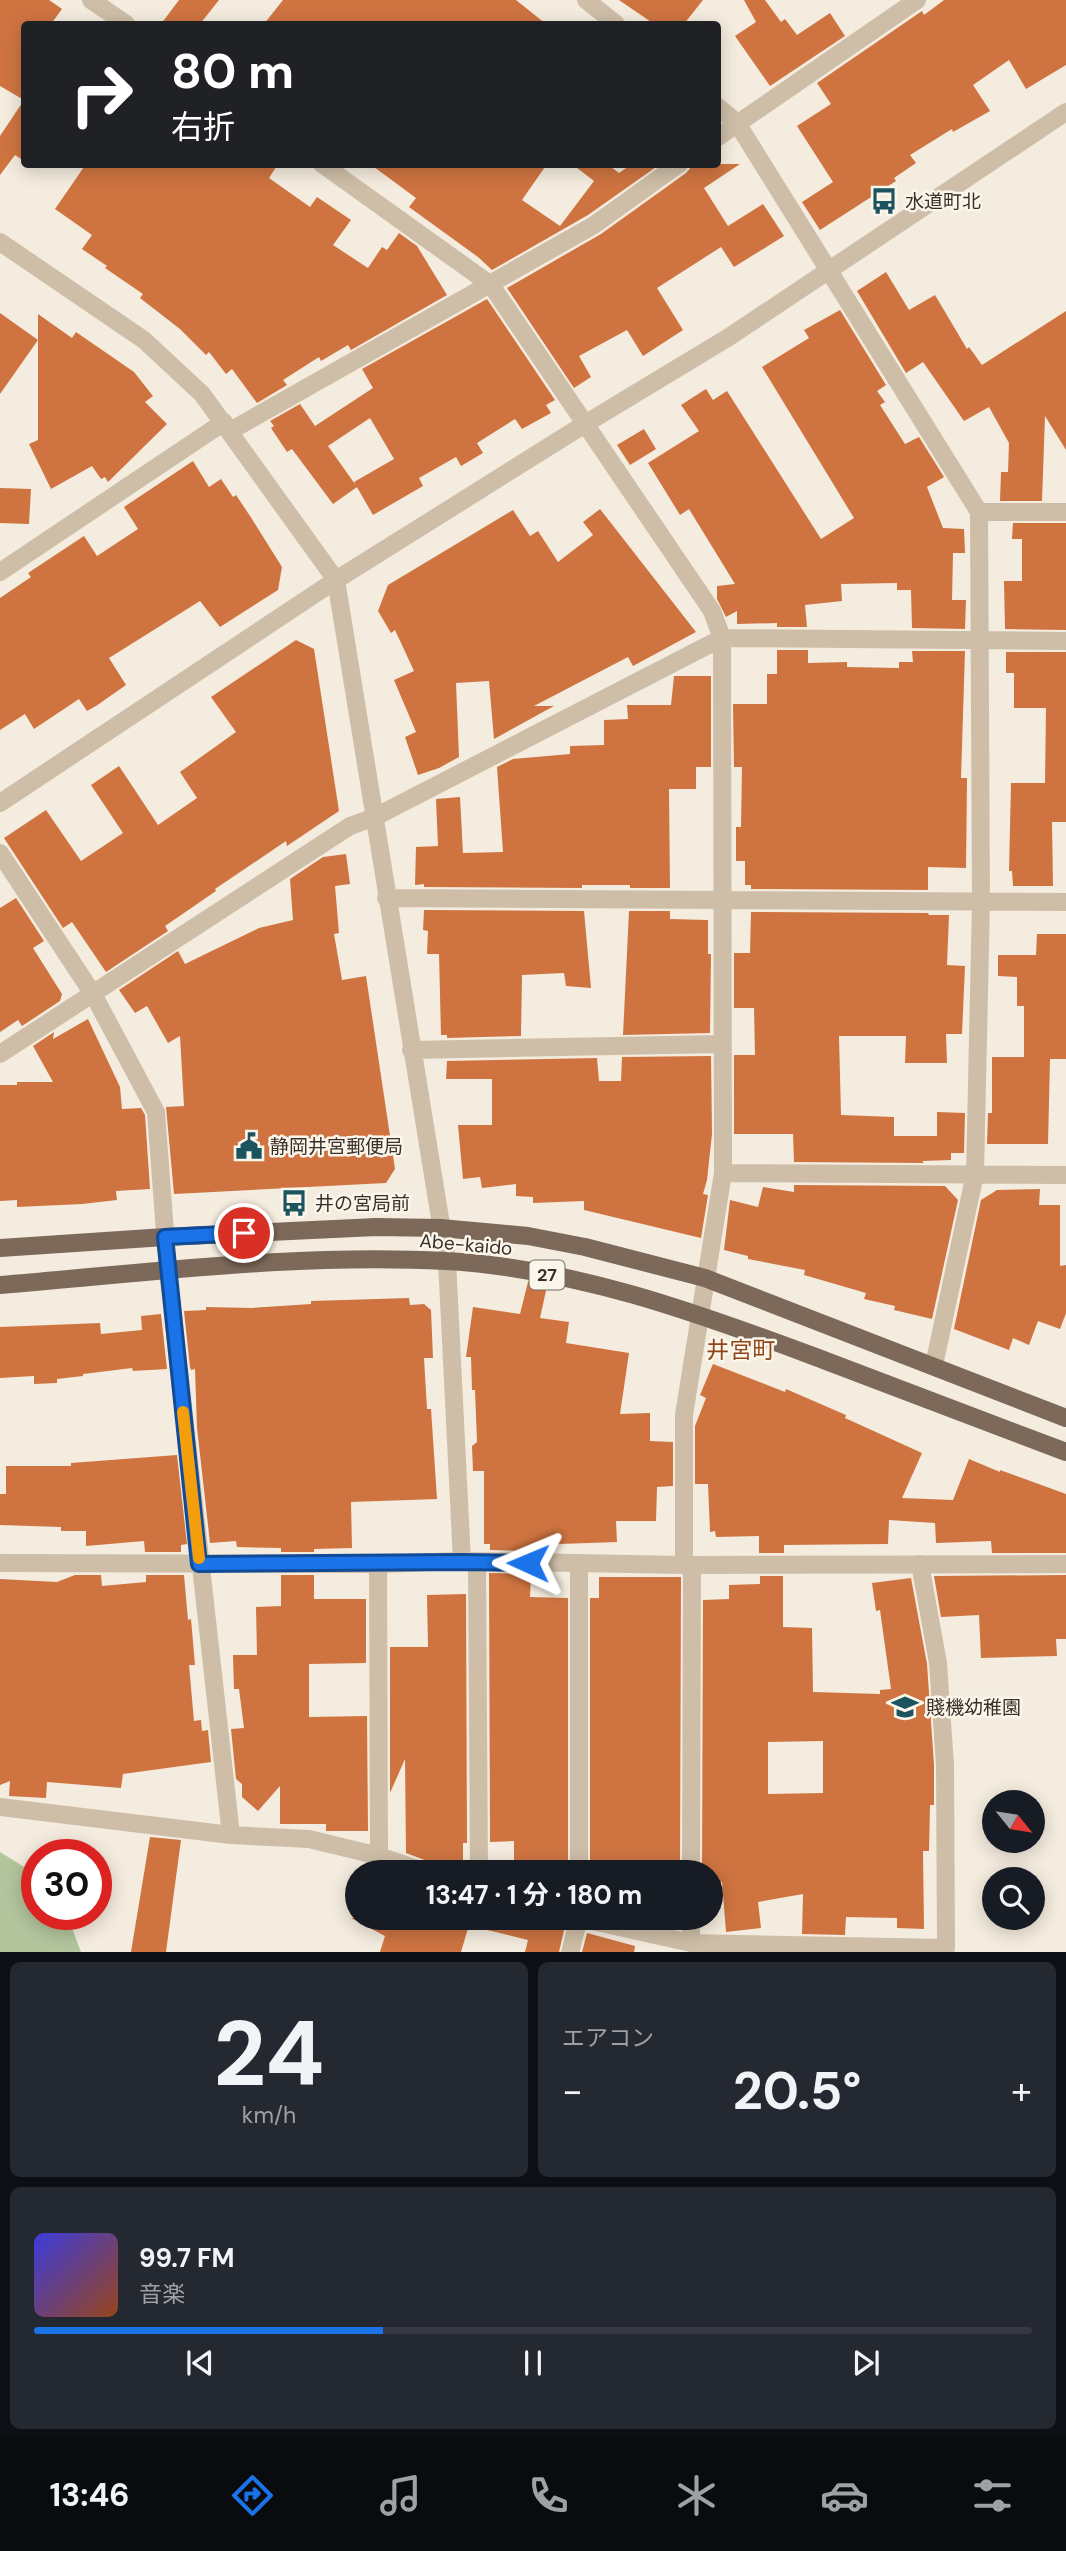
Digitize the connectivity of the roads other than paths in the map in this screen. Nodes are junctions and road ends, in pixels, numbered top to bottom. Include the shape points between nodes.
1 (91, 0) edge
2 (586, 0) edge
3 (917, 0) edge
4 (122, 21) edge
5 (612, 21) edge
6 (721, 110) edge
7 (1066, 112) edge
8 (737, 123) junction
9 (721, 135) edge
10 (328, 168) edge
11 (673, 168) edge
12 (0, 242) edge
13 (827, 270) junction
14 (491, 285) junction
15 (585, 424) junction
16 (227, 427) junction
17 (979, 512) junction
18 (1066, 512) edge
19 (0, 572) edge
20 (336, 580) junction
21 (722, 638) junction
22 (980, 640) junction
23 (1066, 641) edge
24 (0, 803) edge
25 (375, 817) junction
26 (0, 853) edge
27 (386, 898) junction
28 (721, 900) junction
29 (981, 902) junction
30 (1066, 902) edge
31 (93, 994) junction
32 (721, 1044) junction
33 (411, 1050) junction
34 (0, 1054) edge
35 (723, 1173) junction
36 (975, 1174) junction
37 (1066, 1175) edge
38 (441, 1228) junction
39 (165, 1237) junction
40 (0, 1248) edge
41 (447, 1261) junction
42 (168, 1272) junction
43 (705, 1278) junction
44 (0, 1285) edge
45 (699, 1313) junction
46 (934, 1365) junction
47 (1066, 1418) edge
48 (1066, 1452) edge
49 (469, 1562) junction
50 (0, 1563) edge
51 (199, 1564) junction
52 (378, 1564) junction
53 (579, 1564) junction
54 (688, 1564) junction
55 (920, 1564) junction
56 (1066, 1564) edge
57 (0, 1807) edge
58 (231, 1835) junction
59 (379, 1856) junction
60 (391, 1860) edge
61 (479, 1860) edge
62 (579, 1860) edge
63 (691, 1860) edge
64 (576, 1930) edge
65 (633, 1930) edge
66 (691, 1930) edge
67 (691, 1943) junction
68 (570, 1952) edge

1 - 4 street
2 - 5 street
3 - 8 street
6 - 8 street
7 - 13 street
8 - 9 street
8 - 13 street
10 - 14 street
11 - 14 street via 594,225
12 - 16 street via 144,340 202,394
13 - 15 street via 729,337
13 - 17 street
14 - 15 street
14 - 16 street
15 - 20 street
15 - 21 street via 712,611
16 - 19 street
16 - 20 street
17 - 18 street
17 - 22 street
20 - 24 street
20 - 25 street
21 - 22 street
21 - 25 street
21 - 28 street
22 - 23 street
22 - 29 street
25 - 27 street
25 - 31 street via 350,826
26 - 31 street
27 - 28 street
27 - 33 street
28 - 29 street
28 - 32 street
29 - 30 street
29 - 36 street
31 - 34 street
31 - 39 street via 156,1112
32 - 33 street
32 - 35 street
33 - 38 street
35 - 36 street
35 - 43 street
36 - 37 street
36 - 46 street
38 - 39 main road, Abe-kaido / 27
38 - 41 street
38 - 43 main road, Abe-kaido / 27 via 528,1236
39 - 40 main road, Abe-kaido / 27
39 - 42 street
41 - 42 main road, Abe-kaido / 27 via 307,1260
41 - 45 main road, Abe-kaido / 27 via 590,1283
41 - 49 street
42 - 44 main road, Abe-kaido / 27
42 - 51 street
43 - 45 street
43 - 46 main road, Abe-kaido / 27
45 - 48 main road, Abe-kaido / 27
45 - 54 street via 684,1415
46 - 47 main road, Abe-kaido / 27
49 - 52 street
49 - 53 street
49 - 61 street
50 - 51 street
51 - 52 street
51 - 58 street
52 - 59 street
53 - 54 street
53 - 62 street
54 - 55 street
54 - 63 street
55 - 56 street
55 - 67 street via 937,1663 946,1765 946,1948
57 - 58 street
58 - 59 street via 309,1839
59 - 60 street
64 - 68 street
65 - 67 street
66 - 67 street

